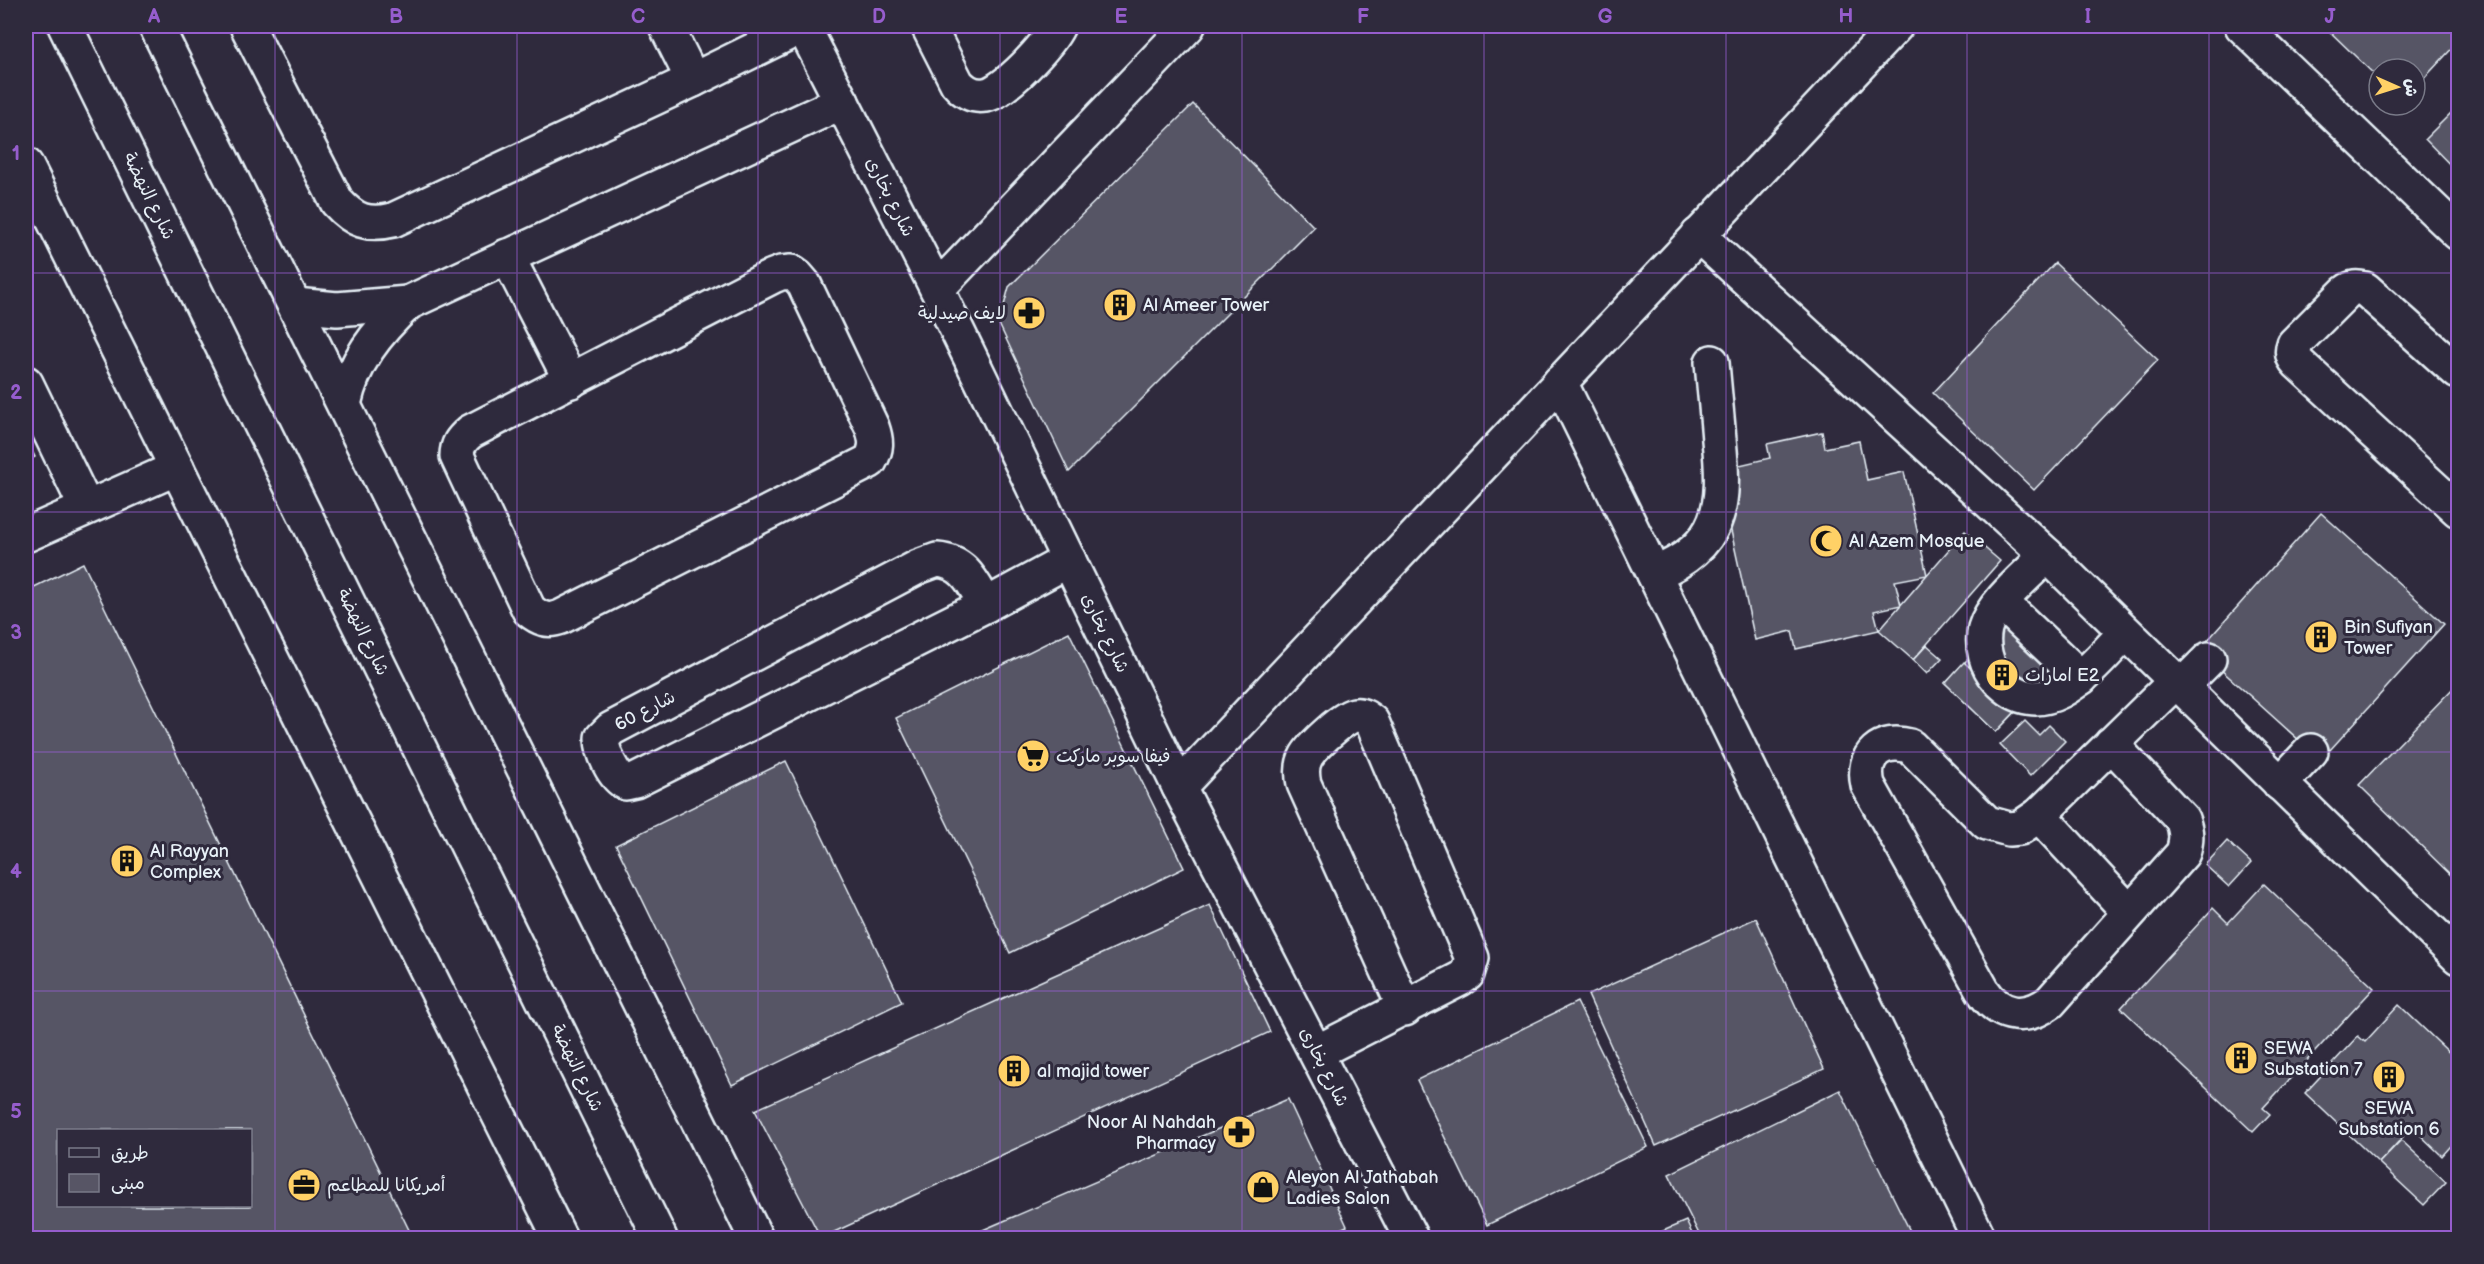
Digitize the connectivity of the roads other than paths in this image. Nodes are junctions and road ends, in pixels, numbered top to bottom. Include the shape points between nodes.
1 (65, 26) edge
2 (156, 26) edge
3 (247, 26) edge
4 (666, 26) edge
5 (803, 26) edge
6 (928, 26) edge
7 (1058, 26) edge
8 (1188, 26) edge
9 (1896, 26) edge
10 (2242, 26) edge
11 (693, 80) junction
12 (842, 102) junction
13 (26, 165) edge
14 (2458, 233) edge
15 (1698, 235) junction
16 (507, 256) junction
17 (937, 289) junction
18 (408, 303) junction
19 (295, 305) junction
20 (1712, 362) dead end
21 (2458, 372) edge
22 (571, 381) junction
23 (1560, 382) junction
24 (26, 383) edge
25 (344, 404) junction
26 (177, 468) junction
27 (87, 507) junction
28 (2458, 510) edge
29 (26, 535) edge
30 (2047, 555) junction
31 (1069, 560) junction
32 (1654, 574) junction
33 (2001, 602) junction
34 (986, 604) junction
35 (2125, 633) junction
36 (2208, 659) dead end
37 (2081, 678) junction
38 (2178, 685) junction
39 (2111, 744) junction
40 (2311, 751) dead end
41 (2280, 784) junction
42 (1179, 787) junction
43 (2039, 815) junction
44 (2129, 912) junction
45 (2458, 957) edge
46 (1405, 1009) junction
47 (1317, 1052) junction
48 (1400, 1235) edge
49 (560, 1239) edge
50 (660, 1239) edge
51 (756, 1239) edge
52 (1979, 1239) edge

1 - 50 street, شارع النهضة
2 - 19 street
3 - 11 street via 337,202 362,222 393,220
4 - 11 street
5 - 11 street
5 - 12 street, شارع بخارى
6 - 7 street via 957,83 964,90 984,96 1003,87
8 - 17 street
9 - 15 street
10 - 14 street
12 - 16 street
12 - 17 street, شارع بخارى
13 - 26 street
15 - 23 street
15 - 30 street
16 - 18 street
16 - 22 street
17 - 31 street, شارع بخارى
18 - 19 street via 354,309
18 - 25 street via 370,343 351,379
19 - 25 street
20 - 32 street via 1722,499 1716,520 1691,554
21 - 28 street via 2358,287 2346,292 2292,348 2298,363
22 - 22 street via 470,432 457,447 457,456 529,610 543,620 561,617 861,468 876,450 874,433 804,284 791,272 773,276
23 - 32 street
23 - 42 street
24 - 27 street
25 - 51 street
26 - 27 street
26 - 49 street
27 - 29 street
30 - 33 street
30 - 35 street
31 - 34 street, شارع 60
31 - 42 street, شارع بخارى
32 - 52 street
33 - 37 street
33 - 37 street via 1986,628 1984,643 1997,678 2018,693 2044,697 2058,694
34 - 34 street, شارع 60 via 634,781 622,781 604,751 602,738 611,729 928,562 948,561 957,565
35 - 37 street
35 - 38 street
36 - 38 street
38 - 39 street
38 - 41 street
39 - 43 street
39 - 44 street via 2182,819 2186,830 2183,853
40 - 41 street
41 - 45 street
42 - 47 street, شارع بخارى
43 - 44 street
43 - 44 street via 2020,828 1987,823 1910,746 1886,745 1868,761 1868,785 1983,991 2001,1010 2027,1014 2050,1002
46 - 46 street via 1467,974 1472,958 1372,722 1358,714 1343,720 1306,755 1302,775
46 - 47 street
47 - 48 street, شارع بخارى

